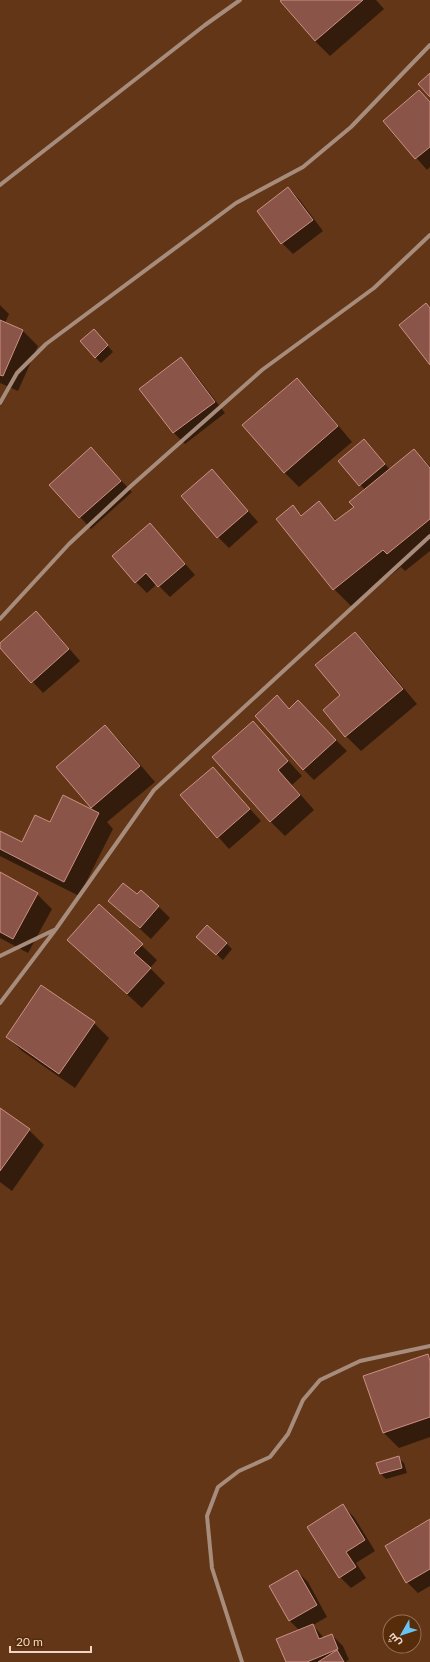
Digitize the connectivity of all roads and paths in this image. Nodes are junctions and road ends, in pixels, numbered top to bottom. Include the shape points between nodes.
1 (240, 0) edge
2 (430, 45) edge
3 (0, 185) edge
4 (430, 235) edge
5 (0, 403) edge
6 (430, 536) edge
7 (0, 619) edge
8 (56, 929) junction
9 (0, 956) edge
10 (0, 1003) edge
11 (430, 1346) edge
12 (242, 1662) edge

1 - 3 street via 204,25
2 - 5 street via 351,127 304,167 236,203 46,344 17,373
4 - 7 street via 374,288 262,370 131,486 69,544
6 - 8 street via 154,790
8 - 9 street
8 - 10 street
11 - 12 street via 360,1361 320,1380 303,1400 288,1434 270,1457 239,1471 218,1487 207,1516 212,1568

